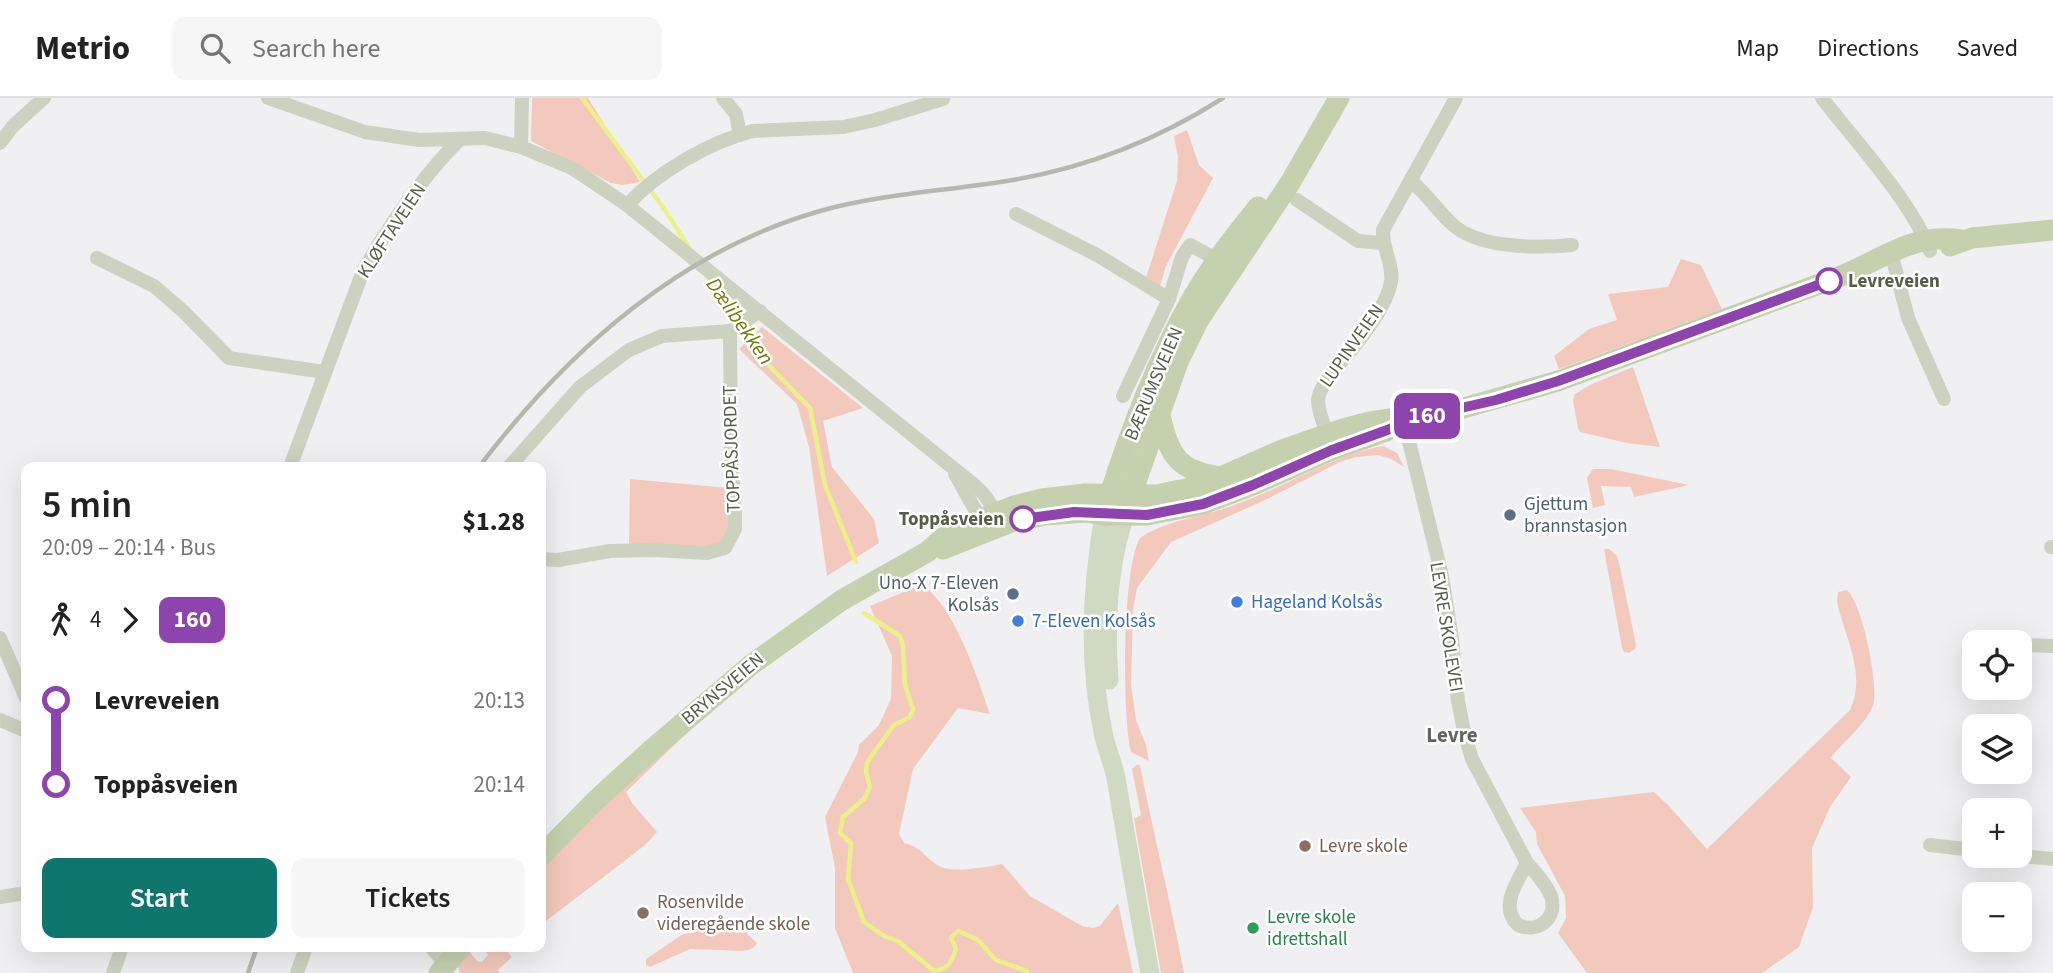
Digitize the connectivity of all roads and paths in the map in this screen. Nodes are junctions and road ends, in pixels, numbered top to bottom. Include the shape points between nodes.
1 (44, 98) edge
2 (268, 98) edge
3 (522, 98) edge
4 (723, 98) edge
5 (1339, 98) edge
6 (1456, 98) edge
7 (1822, 98) edge
8 (943, 99) edge
9 (740, 135) junction
10 (460, 139) junction
11 (0, 143) edge
12 (521, 147) junction
13 (1411, 181) junction
14 (1297, 200) dead end
15 (627, 205) junction
16 (1016, 215) dead end
17 (2053, 230) edge
18 (1382, 243) junction
19 (1573, 245) dead end
20 (1928, 245) junction
21 (1892, 257) junction
22 (97, 258) dead end
23 (1225, 265) junction
24 (1169, 299) junction
25 (760, 312) junction
26 (730, 331) junction
27 (324, 372) junction
28 (1123, 396) dead end
29 (1944, 399) dead end
30 (1160, 415) junction
31 (1404, 421) junction
32 (1330, 442) junction
33 (292, 462) edge
34 (513, 462) edge
35 (1223, 477) junction
36 (1117, 505) junction
37 (990, 520) junction
38 (546, 559) edge
39 (0, 638) edge
40 (2032, 645) edge
41 (2053, 646) edge
42 (21, 686) edge
43 (0, 720) edge
44 (21, 729) edge
45 (1930, 845) dead end
46 (1962, 849) edge
47 (546, 851) edge
48 (2032, 857) edge
49 (2053, 859) edge
50 (1527, 863) dead end
51 (21, 894) edge
52 (0, 897) edge
53 (120, 952) edge
54 (304, 952) edge
55 (434, 952) edge
56 (456, 952) edge
57 (443, 968) edge
58 (113, 973) edge
59 (297, 973) edge
60 (1150, 973) edge

1 - 11 street
2 - 10 street via 365,132 419,140
3 - 12 street
4 - 9 street via 736,114
5 - 23 main road, BÆRUMSVEIEN
6 - 13 street
7 - 20 street via 1904,205
8 - 9 street via 843,127
9 - 15 street via 660,176
10 - 12 street via 485,138
10 - 27 street, KLØFTAVEIEN via 429,173 378,245 363,271
12 - 15 street via 572,168
13 - 18 street via 1383,230
13 - 19 street via 1452,225 1469,236 1549,247
14 - 18 street via 1358,241
15 - 25 street
16 - 24 street, BÆRUMSVEIEN via 1097,255
17 - 20 main road, BRYNSVEIEN via 1961,240 1945,248
18 - 32 street, LUPINVEIEN via 1392,280 1385,299 1319,396
20 - 21 main road, BRYNSVEIEN
21 - 29 street via 1913,330
21 - 31 main road, BRYNSVEIEN via 1558,381
22 - 27 street via 154,286 229,358
23 - 24 street, BÆRUMSVEIEN via 1190,245
23 - 30 main road, BÆRUMSVEIEN via 1178,362
23 - 36 main road, BÆRUMSVEIEN via 1193,297 1160,363 1138,414
24 - 28 street, BÆRUMSVEIEN
25 - 26 street
25 - 37 street via 984,493
26 - 34 street via 662,336 629,351 580,387
26 - 38 street, TOPPÅSJORDET via 735,529 725,548 707,552 610,551
27 - 33 street, KLØFTAVEIEN
30 - 35 main road via 1167,444 1182,465
30 - 36 main road, BÆRUMSVEIEN
31 - 32 main road, BRYNSVEIEN via 1390,429
31 - 50 street, LEVRE SKOLEVEI via 1442,576 1465,736 1472,759
32 - 35 main road, BRYNSVEIEN via 1282,450
32 - 36 main road, BRYNSVEIEN via 1253,485 1203,504 1147,515
35 - 36 main road, BRYNSVEIEN
36 - 37 main road, BRYNSVEIEN via 1014,521
36 - 60 main road, BÆRUMSVEIEN via 1107,630 1114,768
37 - 47 main road, BRYNSVEIEN via 946,548 927,552 842,600 789,636 595,801
39 - 42 street
40 - 41 street
43 - 44 street
45 - 46 street
48 - 49 street
51 - 52 street
53 - 58 street
54 - 59 street
55 - 57 street
56 - 57 main road

